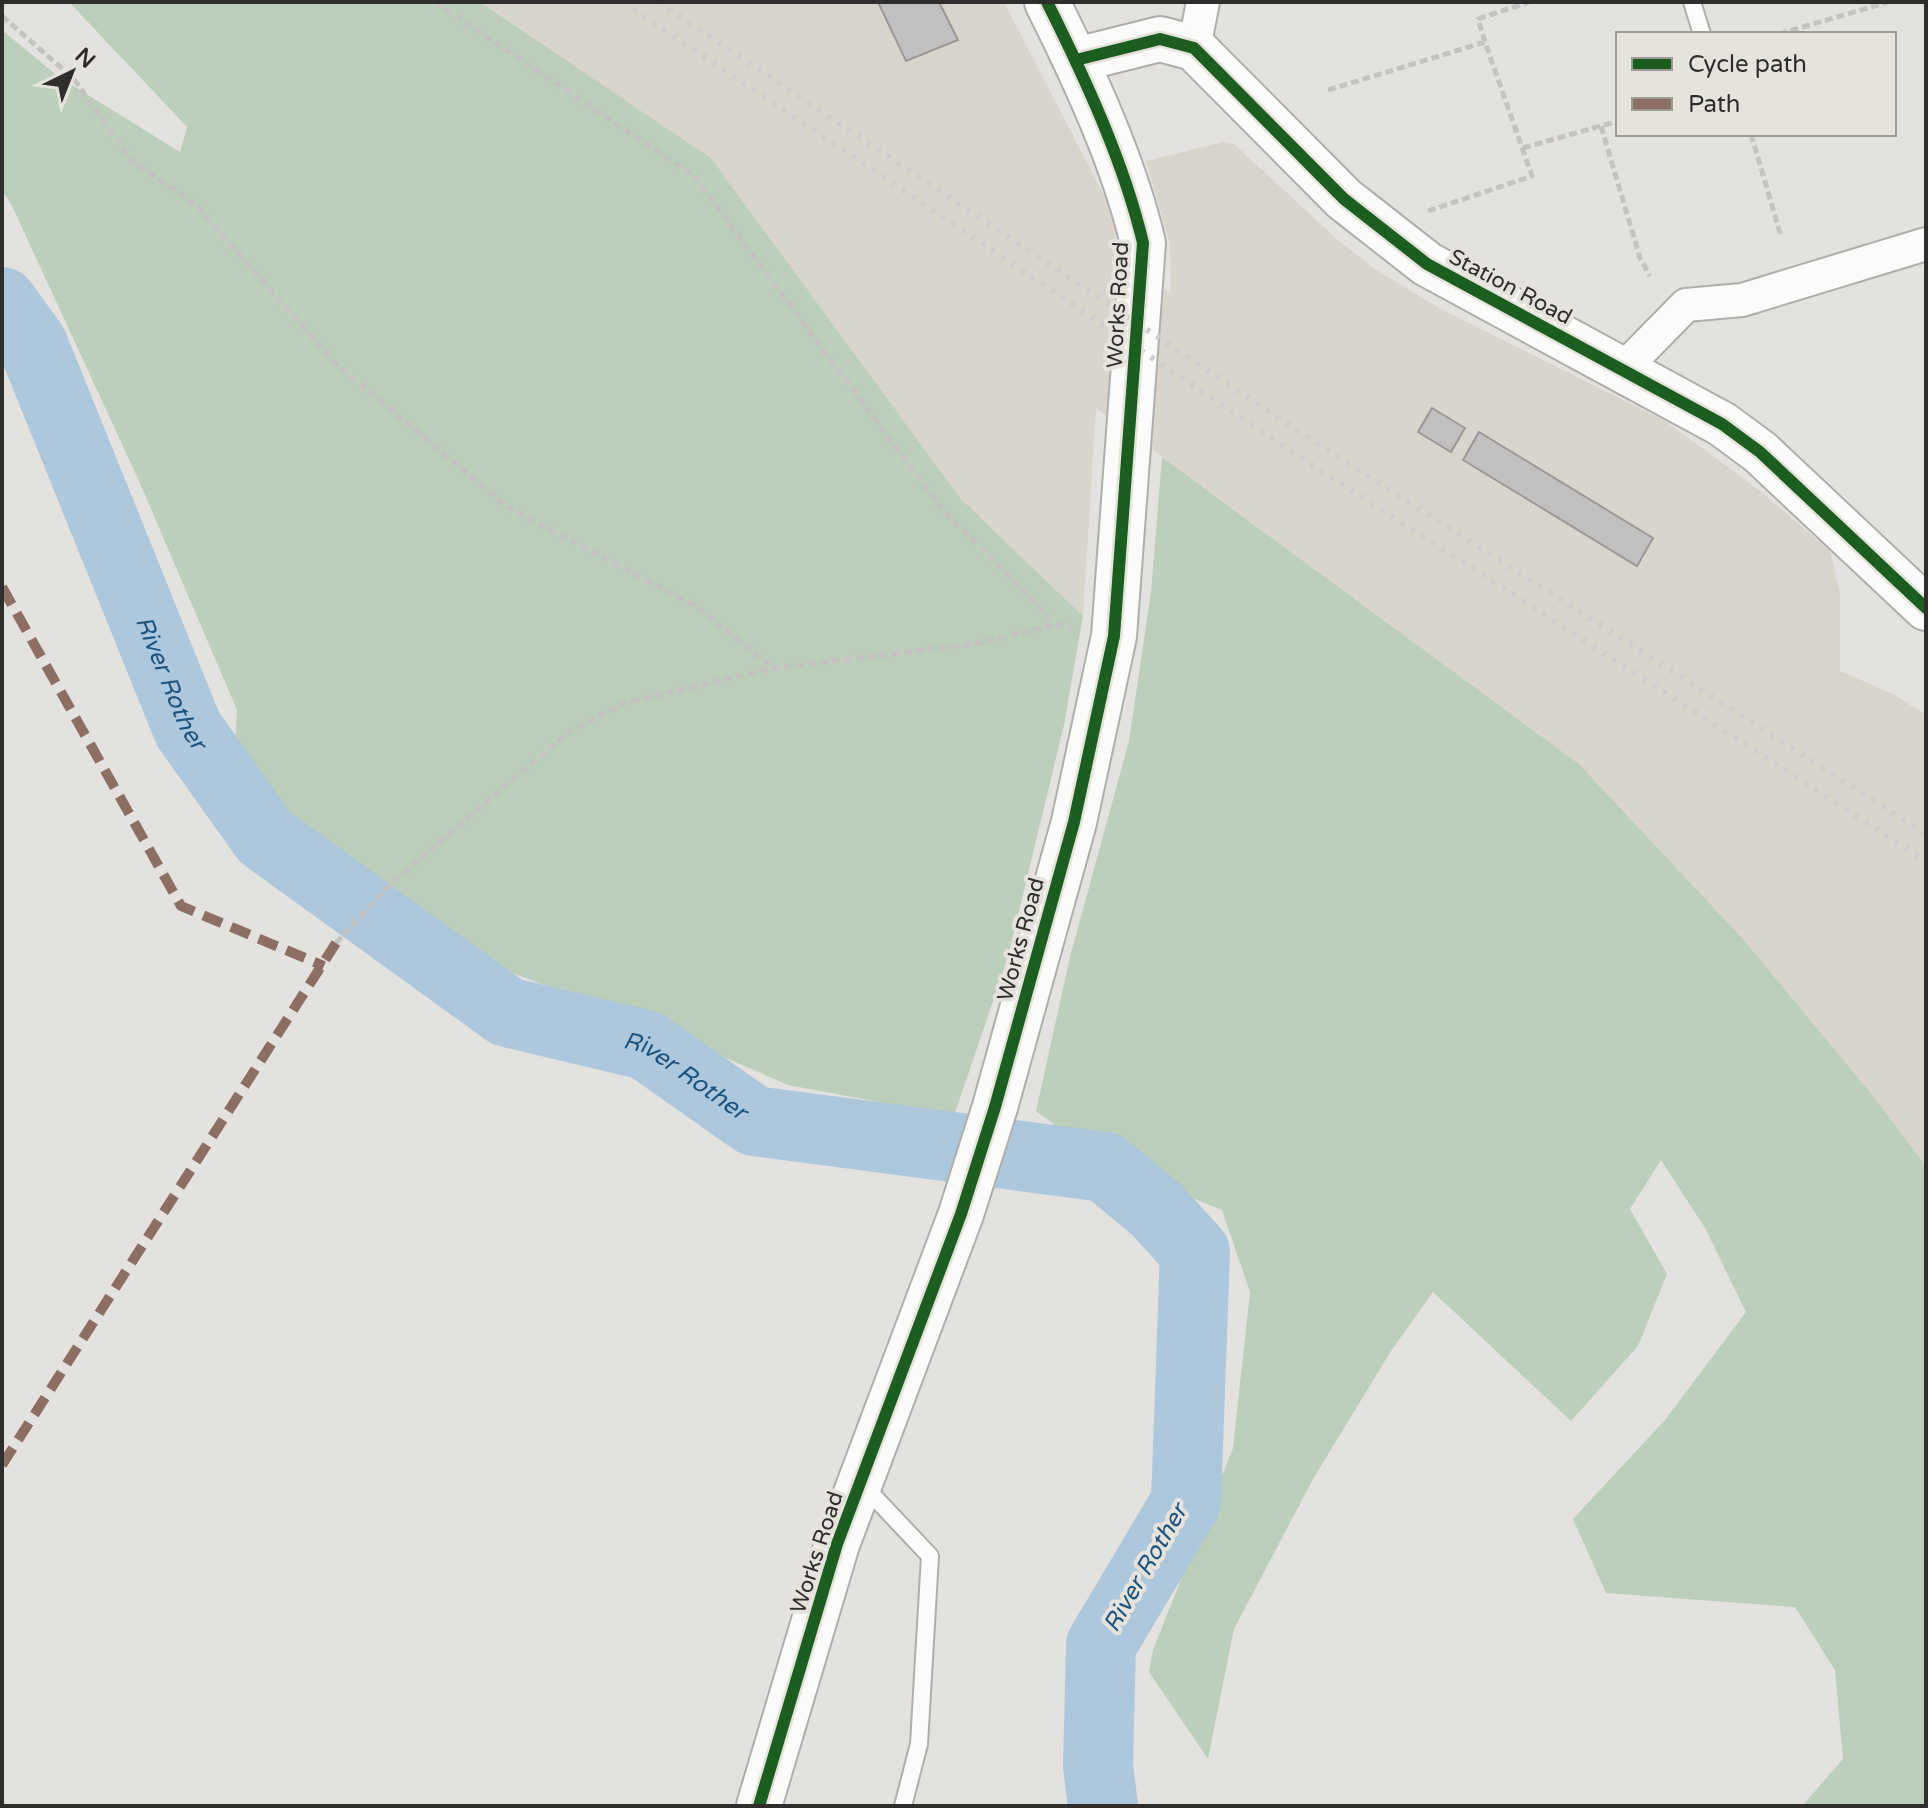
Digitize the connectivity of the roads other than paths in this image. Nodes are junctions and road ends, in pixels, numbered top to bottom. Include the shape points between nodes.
1 (1047, 2) edge
2 (1203, 2) edge
3 (1692, 2) edge
4 (1701, 32) edge
5 (1194, 48) junction
6 (1076, 60) junction
7 (1926, 244) edge
8 (1624, 368) junction
9 (1926, 608) edge
10 (860, 1482) junction
11 (759, 1806) edge
12 (903, 1806) edge

1 - 6 street, Works Road
2 - 5 street
3 - 4 lane
5 - 6 street via 1160,39
5 - 8 street, Station Road via 1344,199 1416,255
6 - 10 street, Works Road via 1143,243 1114,636 1074,822 991,1119 961,1214
7 - 8 street via 1742,300 1686,305
8 - 9 street, Station Road via 1760,452
10 - 11 street, Works Road
10 - 12 lane via 930,1556 919,1744

